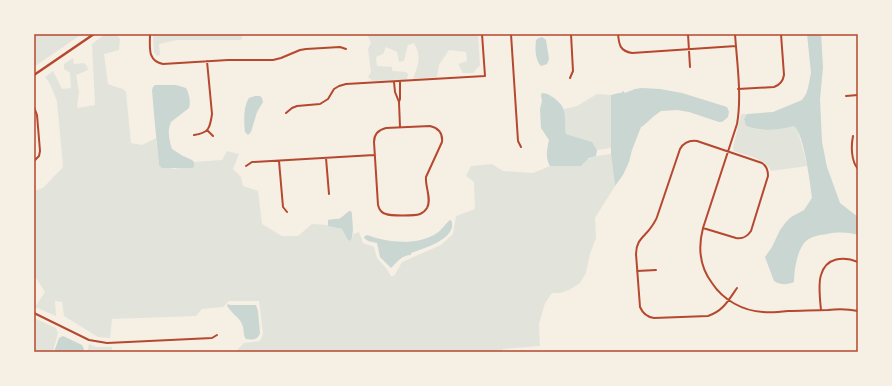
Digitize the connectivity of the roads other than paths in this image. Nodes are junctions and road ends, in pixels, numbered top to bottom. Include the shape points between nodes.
1 (94, 34) edge
2 (150, 34) edge
3 (482, 34) edge
4 (511, 34) edge
5 (571, 34) edge
6 (618, 34) edge
7 (688, 34) edge
8 (735, 34) edge
9 (782, 34) edge
10 (736, 46) junction
11 (346, 48) dead end
12 (689, 49) junction
13 (207, 61) junction
14 (690, 67) dead end
15 (34, 76) edge
16 (570, 78) dead end
17 (394, 82) junction
18 (400, 82) junction
19 (738, 89) junction
20 (858, 95) edge
21 (846, 96) dead end
22 (399, 102) junction
23 (34, 108) edge
24 (286, 113) dead end
25 (400, 128) junction
26 (207, 130) junction
27 (194, 135) dead end
28 (213, 136) dead end
29 (853, 136) dead end
30 (521, 147) dead end
31 (728, 152) junction
32 (374, 155) junction
33 (326, 158) junction
34 (34, 161) edge
35 (279, 161) junction
36 (246, 166) dead end
37 (858, 169) edge
38 (329, 194) dead end
39 (287, 212) dead end
40 (703, 228) junction
41 (858, 262) edge
42 (656, 270) dead end
43 (637, 271) junction
44 (737, 288) dead end
45 (729, 300) junction
46 (821, 310) junction
47 (858, 311) edge
48 (34, 313) edge
49 (217, 335) dead end

1 - 15 street
2 - 13 street via 152,57 159,63
3 - 18 street via 485,76
4 - 30 street via 518,140
5 - 16 street via 573,71
6 - 12 street via 623,50 632,53
7 - 12 street
8 - 10 street
9 - 19 street via 784,75 781,83 774,87
10 - 12 street
10 - 19 street
11 - 13 street via 306,49 273,60
12 - 14 street
13 - 26 street via 212,114
17 - 18 street
17 - 22 street
17 - 24 street via 339,86 320,104 297,106
18 - 22 street
19 - 31 street via 738,117
20 - 21 street
22 - 25 street
23 - 34 street via 37,115 40,151
25 - 32 street via 382,129 376,134
25 - 32 street via 435,127 442,138 426,177 428,206 422,213 391,216 380,210
26 - 27 street via 203,134
26 - 28 street
29 - 37 street via 854,163
31 - 40 street
31 - 40 street via 762,163 768,172 751,231 745,237 736,238
31 - 43 street via 693,140 683,144 657,217 636,250
32 - 33 street
33 - 35 street
33 - 38 street
35 - 36 street via 252,162
35 - 39 street via 283,207
40 - 45 street via 700,248 705,271 714,287
41 - 46 street via 847,258 838,259 825,268 820,275
42 - 43 street
43 - 45 street via 640,307 646,316 708,316 719,311
44 - 45 street
45 - 46 street via 756,312
46 - 47 street
48 - 49 street via 99,343 212,338

